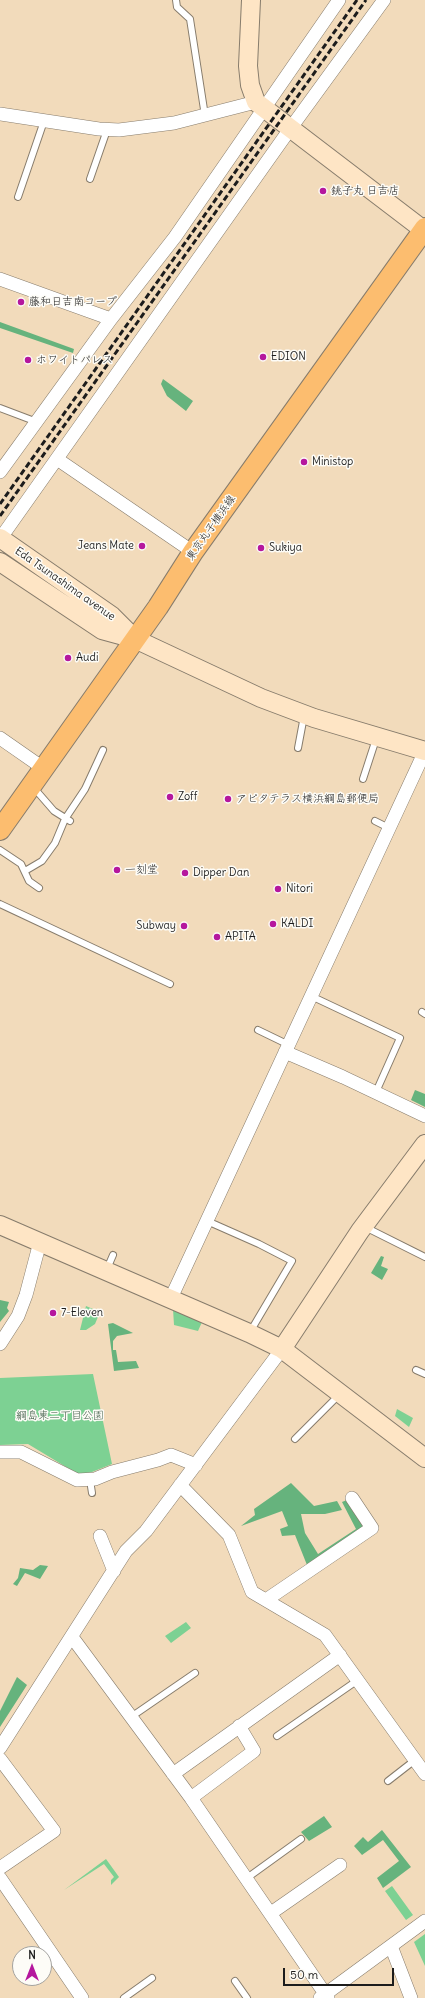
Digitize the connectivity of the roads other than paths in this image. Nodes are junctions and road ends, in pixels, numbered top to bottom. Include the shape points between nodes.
1 (176, 0) edge
2 (251, 0) edge
3 (339, 0) edge
4 (384, 0) edge
5 (261, 105) junction
6 (0, 114) edge
7 (205, 116) junction
8 (44, 121) junction
9 (108, 129) junction
10 (290, 129) junction
11 (90, 179) dead end
12 (18, 197) dead end
13 (425, 230) edge
14 (0, 279) edge
15 (111, 319) junction
16 (0, 408) edge
17 (37, 422) junction
18 (57, 459) junction
19 (0, 472) edge
20 (0, 539) edge
21 (193, 552) junction
22 (0, 562) edge
23 (136, 639) junction
24 (304, 714) junction
25 (377, 737) junction
26 (0, 738) edge
27 (298, 748) dead end
28 (103, 750) dead end
29 (425, 751) edge
30 (43, 768) junction
31 (363, 779) dead end
32 (31, 786) junction
33 (67, 820) junction
34 (375, 821) dead end
35 (389, 828) junction
36 (0, 830) edge
37 (0, 850) edge
38 (25, 871) junction
39 (39, 888) dead end
40 (0, 904) edge
41 (170, 984) dead end
42 (311, 996) junction
43 (258, 1030) dead end
44 (287, 1048) junction
45 (376, 1092) junction
46 (425, 1116) edge
47 (425, 1144) edge
48 (207, 1221) junction
49 (0, 1225) edge
50 (364, 1226) junction
51 (40, 1242) junction
52 (425, 1257) edge
53 (171, 1298) junction
54 (249, 1333) junction
55 (0, 1344) edge
56 (282, 1349) junction
57 (416, 1370) dead end
58 (425, 1374) edge
59 (340, 1393) junction
60 (295, 1438) dead end
61 (0, 1452) edge
62 (425, 1458) edge
63 (196, 1465) junction
64 (180, 1485) junction
65 (352, 1498) dead end
66 (100, 1536) dead end
67 (114, 1571) junction
68 (266, 1600) junction
69 (72, 1637) junction
70 (340, 1655) junction
71 (195, 1673) dead end
72 (358, 1680) junction
73 (132, 1717) junction
74 (239, 1726) junction
75 (277, 1736) dead end
76 (0, 1748) edge
77 (0, 1759) edge
78 (415, 1760) junction
79 (173, 1774) junction
80 (425, 1774) edge
81 (388, 1781) dead end
82 (191, 1798) junction
83 (301, 1839) dead end
84 (340, 1866) dead end
85 (0, 1868) edge
86 (0, 1878) edge
87 (247, 1878) junction
88 (271, 1913) junction
89 (425, 1921) edge
90 (391, 1946) junction
91 (152, 1978) dead end
92 (235, 1981) dead end
93 (325, 1996) edge
94 (82, 1998) edge
95 (124, 1998) edge
96 (247, 1998) edge
97 (410, 1998) edge

1 - 7 lane via 177,7 190,19
2 - 5 street via 248,66 250,85
3 - 5 street
4 - 10 street
5 - 7 street
5 - 10 street
5 - 15 street via 175,237
6 - 8 street
7 - 9 street via 174,123
8 - 9 street
8 - 12 lane
9 - 11 lane
10 - 13 street
10 - 18 street
13 - 21 main road, 東京丸子横浜線
14 - 15 street
15 - 17 street
16 - 17 lane
17 - 19 street
18 - 20 street
18 - 21 street
20 - 23 street, Eda Tsunashima avenue via 112,616
21 - 23 main road, 東京丸子横浜線
22 - 23 street, Eda Tsunashima avenue via 102,630
23 - 24 street via 261,698
23 - 30 main road, 東京丸子横浜線
24 - 25 street
24 - 27 lane
25 - 29 street
25 - 31 lane
26 - 30 street
28 - 33 lane
29 - 35 street
30 - 32 main road, 東京丸子横浜線
32 - 33 lane via 54,812
32 - 36 main road, 東京丸子横浜線
33 - 38 lane via 42,861
34 - 35 lane
35 - 42 street
37 - 38 lane via 21,864
38 - 39 lane via 29,881
40 - 41 lane
42 - 44 street
42 - 45 lane via 400,1038
43 - 44 lane
44 - 45 street
44 - 48 street
45 - 46 street
47 - 50 street
48 - 53 street
48 - 54 lane via 292,1261
49 - 51 street
50 - 52 lane
50 - 56 street
51 - 53 street via 109,1263
51 - 55 street via 18,1316
53 - 54 street
54 - 56 street
56 - 59 street
56 - 63 street
57 - 58 lane
59 - 60 lane
59 - 62 street
61 - 63 street via 22,1452 91,1486 171,1455
63 - 64 street
64 - 67 street via 146,1531 126,1551
64 - 68 street via 229,1535 252,1592
65 - 68 street via 372,1528
66 - 67 street
67 - 69 street
68 - 70 street via 325,1634
69 - 73 street
69 - 76 street
70 - 72 street
70 - 74 street
71 - 73 lane
72 - 75 lane
72 - 78 street
73 - 79 street
74 - 79 street
74 - 82 street via 254,1751
77 - 85 street via 54,1831
78 - 80 street
78 - 81 lane
79 - 82 street
82 - 87 street
83 - 87 lane
84 - 88 street
86 - 94 street
87 - 88 street
88 - 93 street
89 - 90 street
90 - 93 street
90 - 97 street
91 - 95 lane
92 - 96 lane

